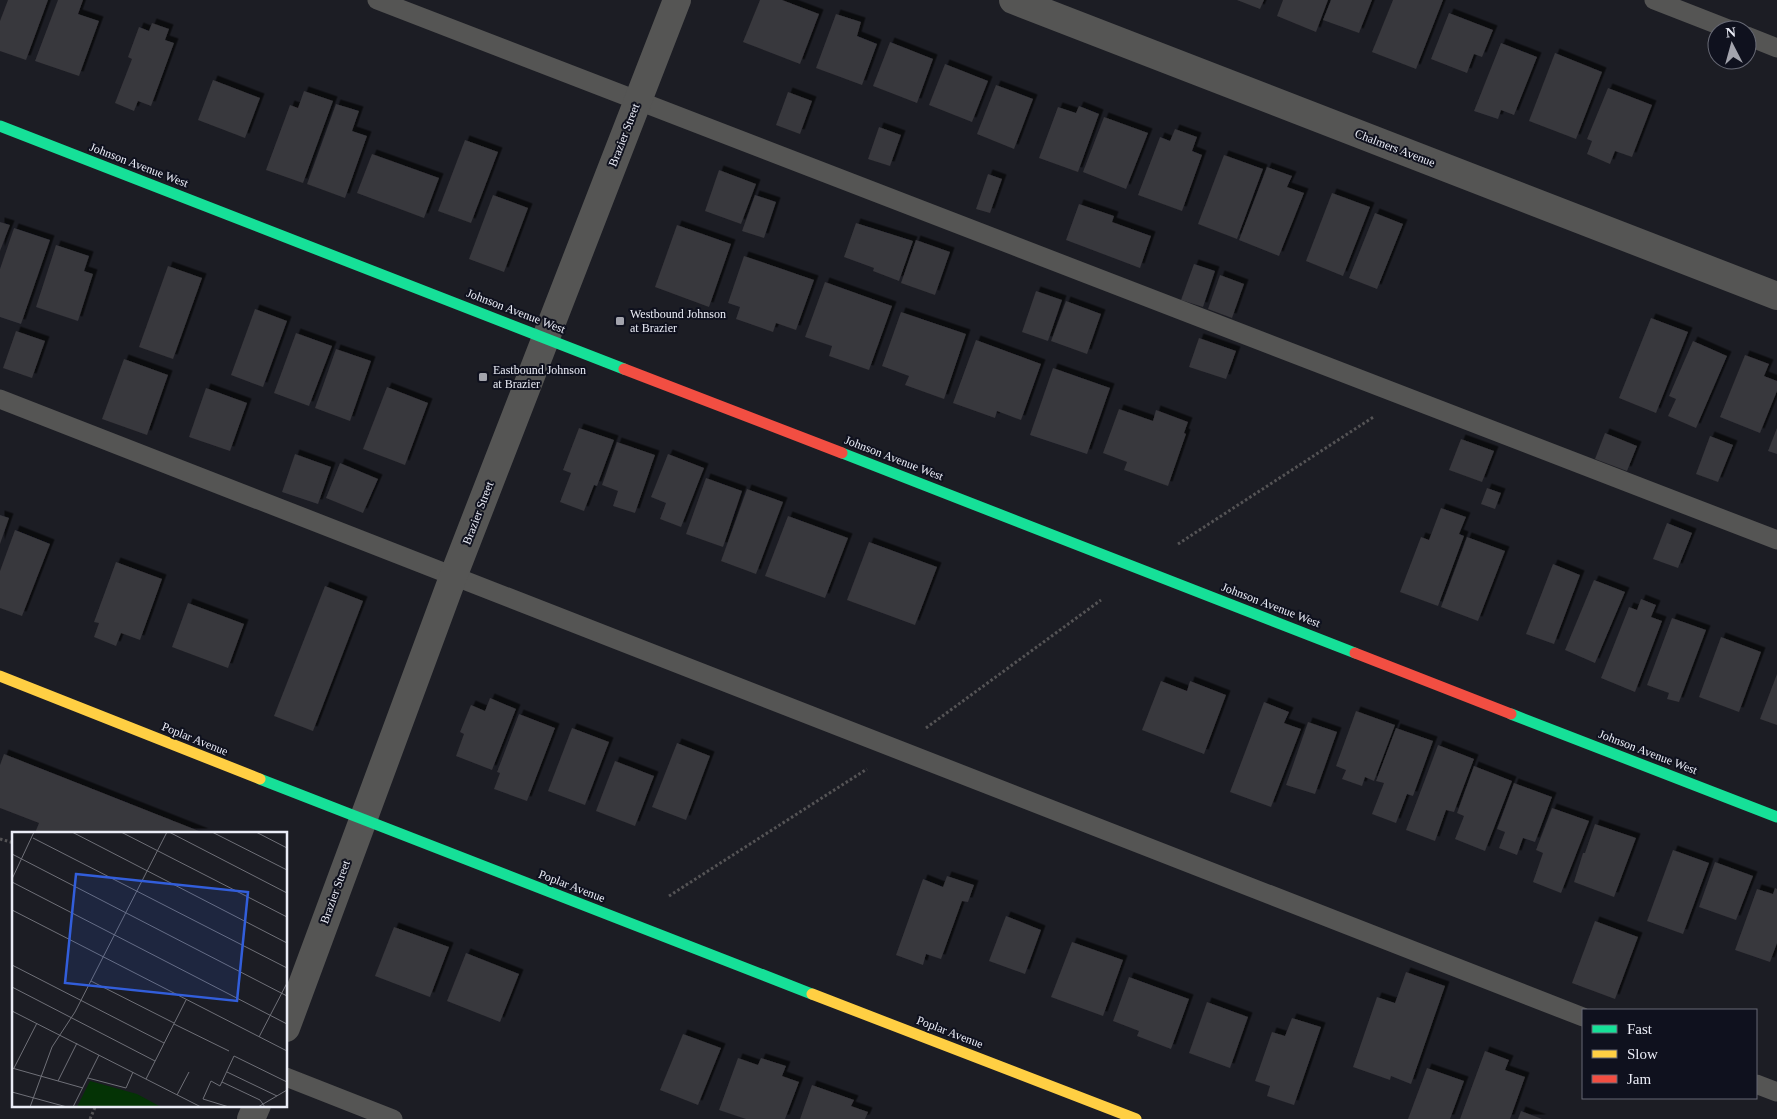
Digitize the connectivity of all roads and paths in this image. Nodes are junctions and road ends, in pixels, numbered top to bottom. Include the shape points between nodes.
1 (377, 0) edge
2 (677, 0) edge
3 (1013, 0) edge
4 (1654, 0) edge
5 (1707, 20) edge
6 (1757, 40) edge
7 (1777, 48) edge
8 (638, 99) junction
9 (0, 126) edge
10 (1777, 296) edge
11 (546, 338) junction
12 (1405, 396) junction
13 (0, 399) edge
14 (1777, 540) edge
15 (1178, 544) dead end
16 (453, 577) junction
17 (0, 676) edge
18 (1777, 817) edge
19 (361, 819) junction
20 (1582, 1017) edge
21 (288, 1022) edge
22 (288, 1078) edge
23 (1757, 1084) edge
24 (1777, 1092) edge
25 (96, 1106) edge
26 (257, 1106) edge
27 (90, 1119) edge
28 (252, 1119) edge
29 (393, 1119) edge
30 (1136, 1119) edge

1 - 8 lane
2 - 8 street, Brazier Street
3 - 10 street, Chalmers Avenue
4 - 5 lane
6 - 7 lane
8 - 11 street, Brazier Street
8 - 12 lane
9 - 11 main road, Johnson Avenue West
11 - 16 street, Brazier Street
11 - 18 main road, Johnson Avenue West
12 - 14 lane
12 - 15 path
13 - 16 lane
16 - 19 street, Brazier Street via 377,784
16 - 20 lane
17 - 19 main road, Poplar Avenue
19 - 21 street, Brazier Street
19 - 30 main road, Poplar Avenue
22 - 29 lane
23 - 24 lane
25 - 27 path
26 - 28 street

